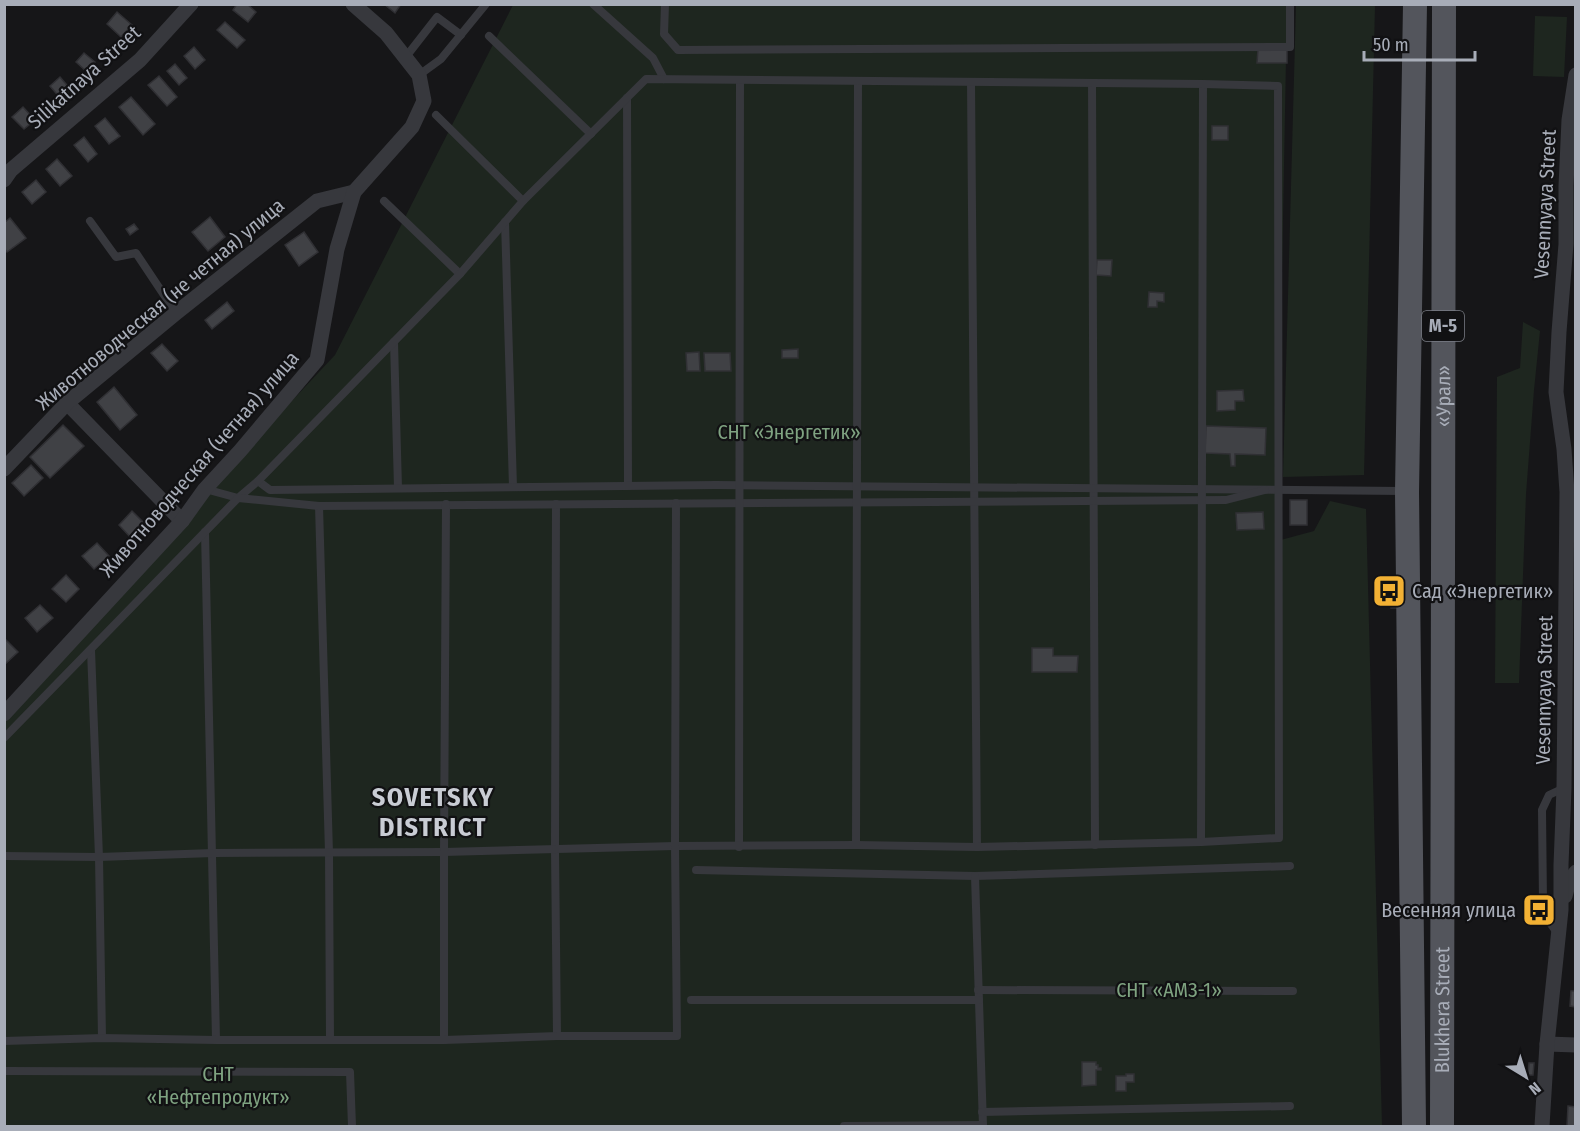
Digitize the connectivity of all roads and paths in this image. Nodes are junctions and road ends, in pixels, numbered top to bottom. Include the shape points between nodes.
1 (191, 4) edge
2 (353, 4) edge
3 (486, 4) edge
4 (593, 4) edge
5 (665, 4) edge
6 (1290, 4) edge
7 (1415, 4) edge
8 (1443, 4) edge
9 (461, 35) junction
10 (489, 36) dead end
11 (405, 58) junction
12 (419, 75) junction
13 (1575, 75) edge
14 (664, 80) junction
15 (740, 80) junction
16 (858, 81) junction
17 (971, 82) junction
18 (1092, 83) junction
19 (1203, 84) junction
20 (627, 98) junction
21 (436, 115) dead end
22 (591, 134) junction
23 (4, 180) edge
24 (354, 192) junction
25 (384, 201) dead end
26 (523, 201) junction
27 (90, 221) dead end
28 (505, 222) junction
29 (460, 274) junction
30 (176, 313) junction
31 (394, 342) junction
32 (67, 403) junction
33 (4, 469) edge
34 (258, 481) junction
35 (739, 485) junction
36 (628, 486) junction
37 (856, 486) junction
38 (513, 487) junction
39 (974, 487) junction
40 (398, 488) junction
41 (1093, 488) junction
42 (205, 489) junction
43 (1202, 489) junction
44 (1265, 490) junction
45 (1279, 490) junction
46 (1407, 492) junction
47 (238, 498) junction
48 (1094, 500) junction
49 (1202, 500) junction
50 (974, 501) junction
51 (739, 502) junction
52 (856, 502) junction
53 (676, 503) junction
54 (446, 504) junction
55 (556, 504) junction
56 (319, 506) junction
57 (182, 521) junction
58 (205, 532) junction
59 (91, 650) junction
60 (10, 698) edge
61 (1443, 713) joint
62 (4, 714) edge
63 (1410, 716) joint
64 (4, 738) edge
65 (1570, 789) edge
66 (1201, 842) junction
67 (856, 845) junction
68 (1095, 845) junction
69 (675, 846) junction
70 (739, 847) junction
71 (977, 847) junction
72 (555, 850) junction
73 (444, 852) junction
74 (329, 853) junction
75 (213, 854) junction
76 (4, 856) edge
77 (99, 857) junction
78 (1290, 866) dead end
79 (696, 870) dead end
80 (1575, 872) edge
81 (975, 876) junction
82 (1561, 910) junction
83 (1558, 934) junction
84 (978, 990) junction
85 (1293, 991) dead end
86 (691, 1000) dead end
87 (979, 1000) junction
88 (557, 1036) junction
89 (102, 1038) junction
90 (330, 1040) junction
91 (444, 1040) junction
92 (4, 1041) edge
93 (216, 1041) junction
94 (1547, 1044) junction
95 (1575, 1045) edge
96 (4, 1071) edge
97 (1290, 1106) dead end
98 (982, 1112) junction
99 (352, 1126) edge
100 (844, 1126) edge
101 (983, 1126) edge
102 (1414, 1126) edge
103 (1442, 1126) edge
104 (1542, 1126) edge

1 - 23 street, Silikatnaya Street via 140,60
2 - 11 street via 386,33
3 - 9 lane
4 - 14 lane via 652,58
5 - 6 lane via 664,34 678,50 690,50 1290,47
7 - 46 main road, «Урал» / М-5
8 - 61 main road, «Урал» / М-5
9 - 11 lane via 437,17
9 - 12 lane via 441,59
10 - 22 lane
11 - 12 street
12 - 24 street, Животноводческая (четная) улица via 424,101 412,127
13 - 65 street, Vesennyaya Street via 1569,120 1556,392 1567,492
14 - 15 lane
14 - 20 lane via 646,79
15 - 16 lane
15 - 35 lane
16 - 17 lane
16 - 37 lane
17 - 18 lane
17 - 39 lane
18 - 19 lane
18 - 41 lane
19 - 43 lane
19 - 45 lane via 1278,86
20 - 22 lane
20 - 36 lane
21 - 26 lane
22 - 26 lane
24 - 30 street, Животноводческая (не четная) улица via 316,201
24 - 42 street, Животноводческая (четная) улица via 337,249 317,360
25 - 29 lane
26 - 28 lane
27 - 30 lane via 116,257 136,253
28 - 29 lane
28 - 38 lane
29 - 31 lane
30 - 32 street, Животноводческая (не четная) улица
31 - 34 lane
31 - 40 lane
32 - 33 street, Животноводческая (не четная) улица
32 - 57 street
34 - 40 lane via 270,490
34 - 47 lane
35 - 36 lane
35 - 37 lane
35 - 51 lane
36 - 38 lane
37 - 39 lane
37 - 52 lane
38 - 40 lane
39 - 41 lane
39 - 50 lane
41 - 43 lane
41 - 48 lane
42 - 47 lane
42 - 57 street, Животноводческая (четная) улица
43 - 44 lane
43 - 49 lane
44 - 45 lane
44 - 49 lane via 1226,500
45 - 46 lane
45 - 66 lane via 1279,838
46 - 63 main road, «Урал» / М-5
47 - 56 lane
47 - 58 lane
48 - 49 lane
48 - 50 lane
48 - 68 lane
49 - 66 lane
50 - 52 lane
50 - 71 lane
51 - 52 lane
51 - 53 lane
51 - 70 lane
52 - 67 lane
53 - 55 lane
53 - 69 lane
54 - 55 lane
54 - 56 lane
54 - 73 lane
55 - 72 lane
56 - 74 lane
57 - 60 street, Животноводческая (четная) улица
58 - 59 lane
58 - 75 lane
59 - 64 lane
59 - 77 lane
60 - 62 street, Животноводческая (четная) улица
61 - 103 main road, Blukhera Street
63 - 102 main road, Blukhera Street
65 - 82 street, Vesennyaya Street via 1561,865
65 - 83 lane via 1549,795 1542,810 1543,903
66 - 68 lane
67 - 70 lane
67 - 71 lane
68 - 71 lane
69 - 70 lane
69 - 72 lane
69 - 88 lane via 677,1036
72 - 73 lane
72 - 88 lane
73 - 74 lane
73 - 91 lane
74 - 75 lane
74 - 90 lane
75 - 77 lane
75 - 93 lane
76 - 77 lane
77 - 89 lane
78 - 81 lane
79 - 81 lane
80 - 82 street
81 - 84 lane
82 - 83 street, Vesennyaya Street
83 - 94 street, Vesennyaya Street
84 - 85 lane
84 - 87 lane
86 - 87 lane
87 - 98 lane
88 - 91 lane
89 - 92 lane
89 - 93 lane
90 - 91 lane
90 - 93 lane
94 - 95 street
94 - 104 street, Vesennyaya Street
96 - 99 lane via 350,1072
97 - 98 lane
98 - 101 lane
100 - 101 lane

